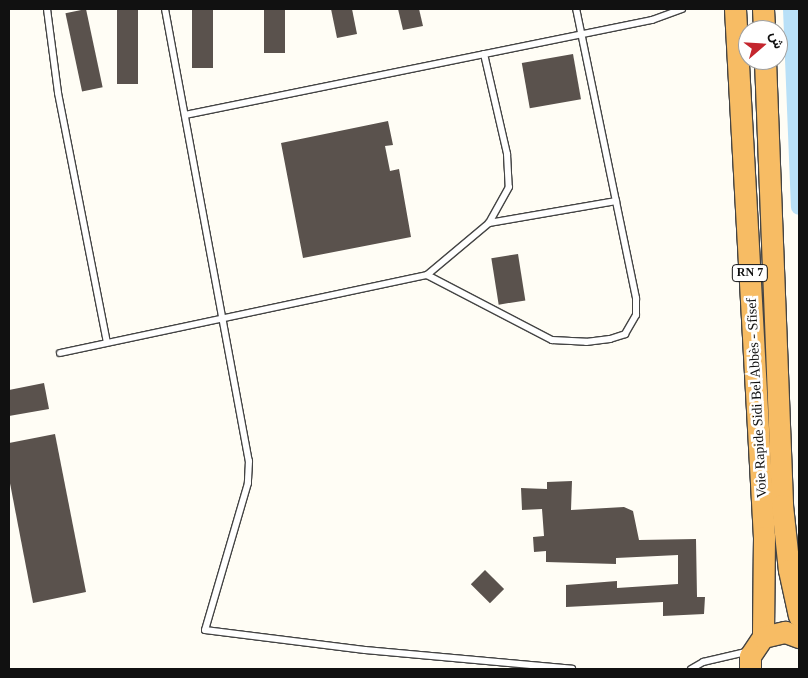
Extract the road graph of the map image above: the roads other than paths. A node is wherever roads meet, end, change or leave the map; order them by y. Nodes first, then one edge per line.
1 (48, 9) edge
2 (165, 9) edge
3 (576, 9) edge
4 (682, 9) edge
5 (736, 9) edge
6 (581, 34) junction
7 (484, 54) junction
8 (765, 70) edge
9 (185, 115) junction
10 (616, 201) junction
11 (489, 223) junction
12 (427, 274) junction
13 (223, 317) junction
14 (107, 342) junction
15 (60, 353) dead end
16 (799, 616) edge
17 (799, 637) edge
18 (755, 652) edge
19 (572, 669) edge
20 (691, 669) edge

1 - 14 lane
2 - 9 lane
3 - 6 lane
4 - 6 lane
5 - 18 highway, Voie Rapide Sidi Bel Abbès - Sfisef / RN 7
6 - 7 lane
6 - 10 lane
7 - 9 lane
7 - 11 lane
8 - 16 highway, Voie Rapide Sidi Bel Abbès - Sfisef / RN 7
9 - 13 lane
10 - 11 lane
10 - 12 lane
11 - 12 lane
12 - 13 lane
13 - 14 lane
13 - 19 lane
14 - 15 lane
17 - 18 highway
18 - 20 lane

